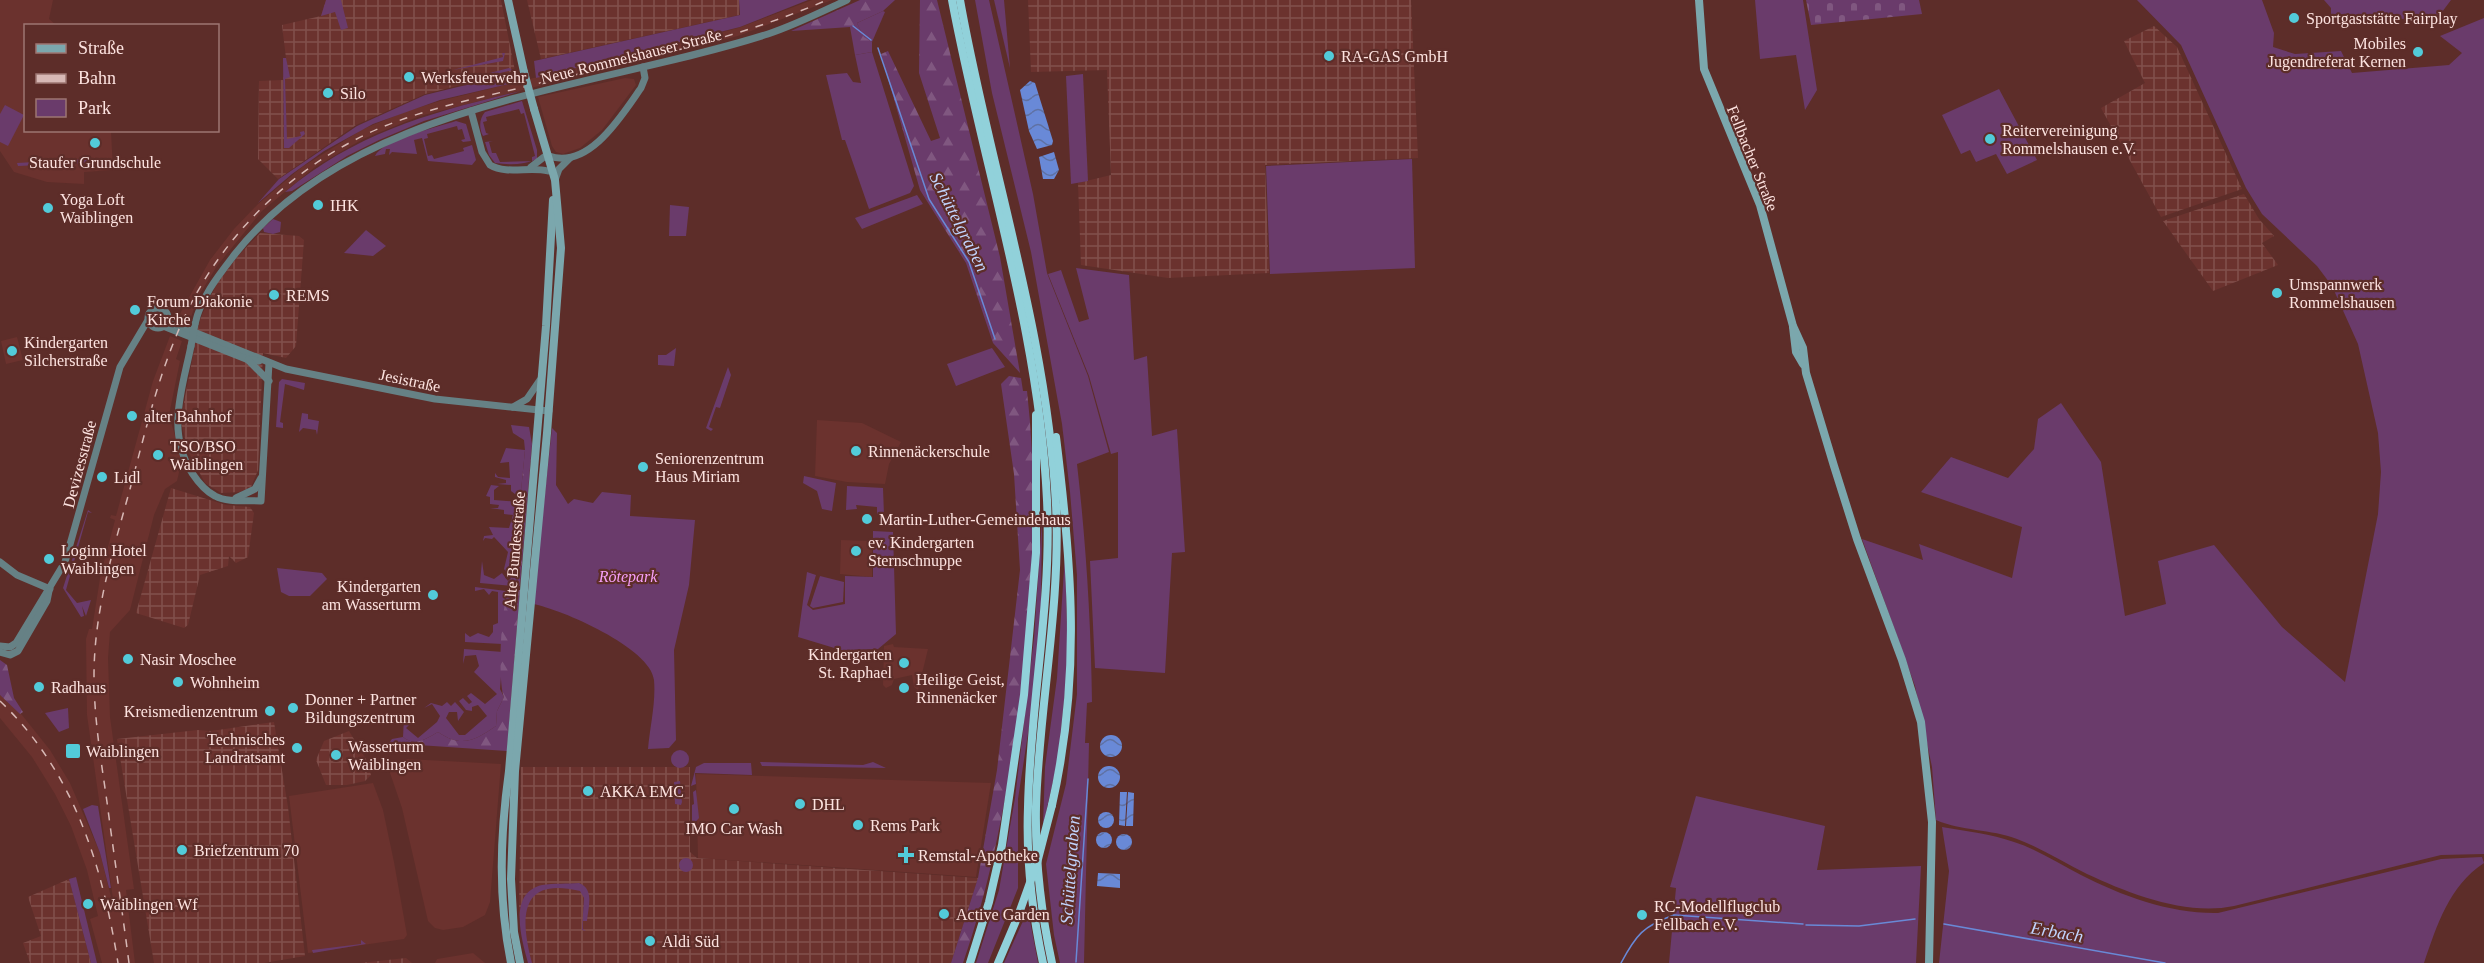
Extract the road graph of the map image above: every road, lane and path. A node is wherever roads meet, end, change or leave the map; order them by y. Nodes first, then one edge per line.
1 (508, 0) edge
2 (847, 0) edge
3 (952, 0) edge
4 (960, 0) edge
5 (1699, 0) edge
6 (643, 67) junction
7 (471, 111) junction
8 (547, 157) junction
9 (570, 158) junction
10 (529, 168) junction
11 (548, 171) junction
12 (555, 180) junction
13 (167, 319) junction
14 (150, 323) junction
15 (163, 326) junction
16 (246, 359) junction
17 (269, 363) junction
18 (1042, 372) junction
19 (542, 375) junction
20 (269, 381) junction
21 (1037, 402) junction
22 (510, 408) junction
23 (539, 411) junction
24 (549, 411) junction
25 (265, 465) junction
26 (240, 497) junction
27 (261, 499) junction
28 (231, 500) junction
29 (0, 562) edge
30 (50, 589) junction
31 (0, 646) edge
32 (0, 652) edge
33 (514, 745) junction
34 (512, 771) junction
35 (511, 963) edge
36 (520, 963) edge
37 (970, 963) edge
38 (998, 963) edge
39 (1043, 963) edge
40 (1052, 963) edge
41 (1929, 963) edge

1 - 8 main road, Alte Bundesstraße, bridge
2 - 6 street, Neue Rommelshauser Straße
3 - 21 highway
4 - 18 highway
5 - 41 main road, Fellbacher Straße
6 - 7 street, Neue Rommelshauser Straße
6 - 9 street
7 - 10 street
7 - 28 street, Neue Rommelshauser Straße, bridge
8 - 9 street
8 - 10 street
8 - 11 main road, Alte Bundesstraße
8 - 12 main road, Alte Bundesstraße
9 - 12 street
10 - 11 street
11 - 19 main road, Alte Bundesstraße
12 - 24 main road, Alte Bundesstraße
13 - 14 street
13 - 15 street
13 - 17 street, Jesistraße
14 - 15 street
14 - 30 street, Devizesstraße
15 - 16 street, Jesistraße
16 - 17 street, Jesistraße
16 - 20 street
17 - 20 street
17 - 22 street, Jesistraße
18 - 38 highway, bridge
18 - 40 highway
19 - 22 street
19 - 23 main road, Alte Bundesstraße
20 - 25 street
21 - 37 highway
21 - 39 highway
22 - 23 street, Jesistraße
23 - 24 street, Jesistraße
23 - 33 main road, Alte Bundesstraße
24 - 33 main road, Alte Bundesstraße
25 - 26 street
25 - 27 street
26 - 27 street
26 - 28 street
27 - 28 street, Neue Rommelshauser Straße
29 - 30 street
30 - 31 street
30 - 32 street
33 - 34 main road
34 - 35 main road
34 - 36 main road

